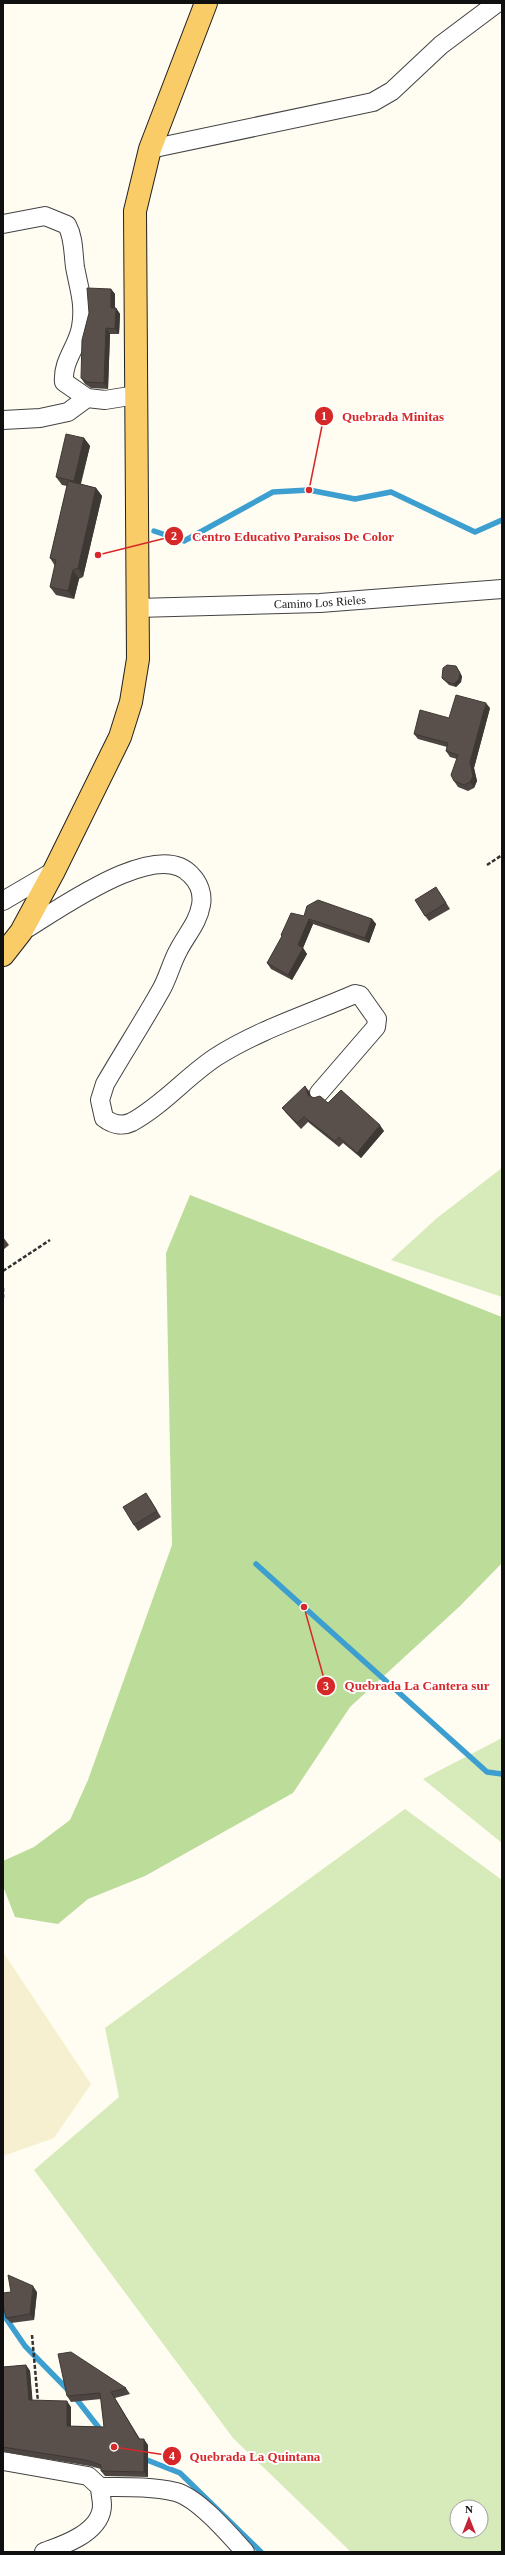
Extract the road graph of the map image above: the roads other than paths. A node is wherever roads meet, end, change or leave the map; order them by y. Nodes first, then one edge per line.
1 (206, 3) edge
2 (497, 3) edge
3 (150, 149) junction
4 (3, 224) edge
5 (136, 395) junction
6 (87, 398) junction
7 (3, 420) edge
8 (502, 589) edge
9 (137, 608) junction
10 (54, 871) junction
11 (3, 901) edge
12 (20, 932) junction
13 (3, 955) edge
14 (319, 1093) dead end
15 (3, 2462) edge
16 (100, 2487) junction
17 (44, 2552) edge
18 (245, 2552) edge

1 - 3 main road
2 - 3 street
3 - 5 main road
4 - 6 street
5 - 6 street
5 - 9 main road
6 - 7 street
8 - 9 street, Camino Los Rieles
9 - 10 main road
10 - 11 street
10 - 12 main road
12 - 13 main road
12 - 14 street
15 - 16 street
16 - 17 street
16 - 18 street

